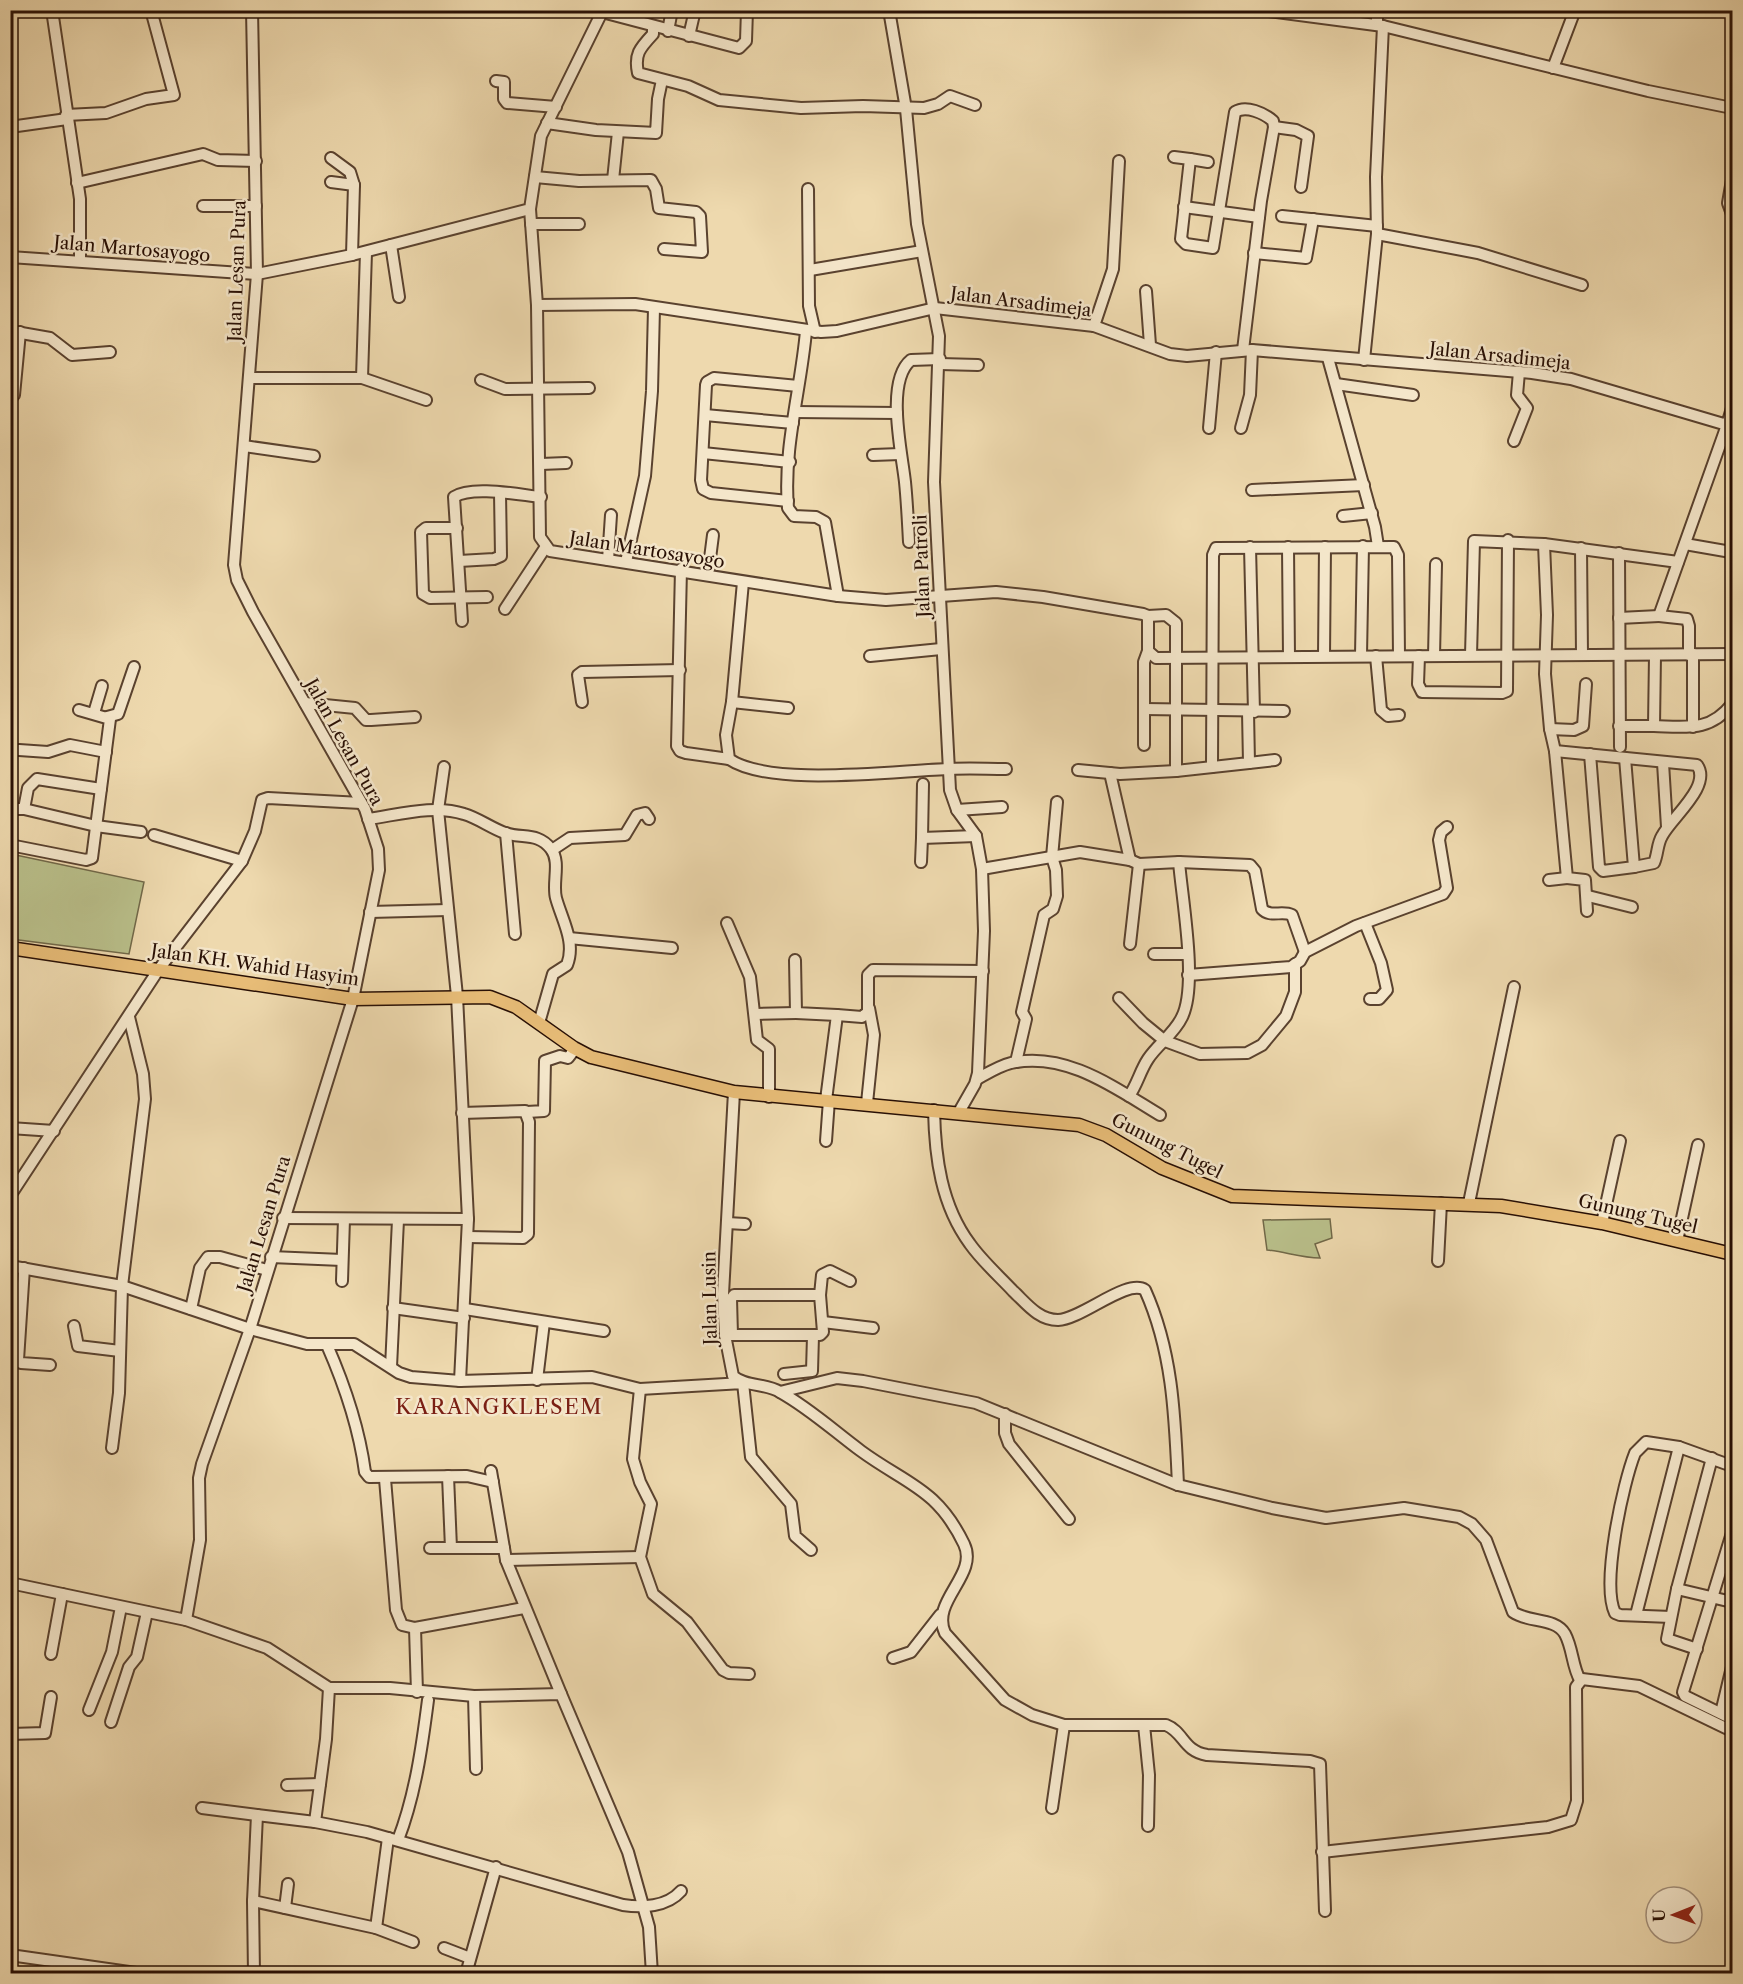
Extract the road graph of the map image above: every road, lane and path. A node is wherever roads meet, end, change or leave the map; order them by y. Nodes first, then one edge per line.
1 (52, 10) edge
2 (151, 10) edge
3 (252, 10) edge
4 (672, 10) edge
5 (695, 10) edge
6 (747, 10) edge
7 (889, 10) edge
8 (1261, 10) edge
9 (1377, 10) edge
10 (1575, 10) edge
11 (603, 11) edge
12 (1306, 13) edge
13 (1380, 26) junction
14 (653, 27) junction
15 (668, 31) junction
16 (689, 36) junction
17 (1553, 68) junction
18 (662, 80) junction
19 (496, 81) dead end
20 (975, 105) dead end
21 (556, 107) junction
22 (1732, 108) edge
23 (906, 109) junction
24 (66, 117) junction
25 (547, 123) junction
26 (10, 127) edge
27 (1274, 127) junction
28 (618, 132) junction
29 (1174, 157) dead end
30 (331, 158) dead end
31 (1190, 159) junction
32 (256, 161) junction
33 (1119, 161) dead end
34 (1208, 162) dead end
35 (535, 177) junction
36 (613, 180) junction
37 (1732, 180) edge
38 (331, 182) dead end
39 (77, 183) junction
40 (354, 185) junction
41 (1301, 187) dead end
42 (808, 189) dead end
43 (203, 206) dead end
44 (256, 206) junction
45 (1184, 207) junction
46 (530, 209) junction
47 (1220, 210) junction
48 (1732, 214) edge
49 (1282, 216) dead end
50 (1259, 217) junction
51 (1313, 219) junction
52 (579, 224) dead end
53 (531, 225) junction
54 (1377, 230) junction
55 (391, 245) junction
56 (664, 249) dead end
57 (922, 251) junction
58 (366, 252) junction
59 (1254, 253) junction
60 (352, 255) junction
61 (10, 257) edge
62 (80, 260) junction
63 (810, 270) junction
64 (257, 274) junction
65 (1582, 285) dead end
66 (1146, 291) dead end
67 (399, 297) dead end
68 (537, 305) junction
69 (654, 308) junction
70 (935, 308) junction
71 (1094, 326) junction
72 (15, 331) edge
73 (810, 332) junction
74 (1150, 345) junction
75 (1247, 350) junction
76 (110, 352) dead end
77 (1216, 352) junction
78 (1328, 358) junction
79 (1364, 360) junction
80 (940, 361) junction
81 (978, 365) dead end
82 (1519, 372) junction
83 (249, 378) junction
84 (363, 378) junction
85 (481, 380) dead end
86 (1336, 384) junction
87 (798, 386) junction
88 (589, 388) dead end
89 (539, 389) junction
90 (15, 395) dead end
91 (1413, 395) dead end
92 (426, 400) dead end
93 (1732, 408) edge
94 (897, 413) junction
95 (705, 415) junction
96 (794, 417) junction
97 (1730, 426) edge
98 (1209, 428) dead end
99 (1241, 428) dead end
100 (1514, 441) dead end
101 (244, 446) junction
102 (703, 453) junction
103 (900, 454) junction
104 (873, 455) dead end
105 (314, 456) dead end
106 (790, 462) junction
107 (566, 463) dead end
108 (541, 464) junction
109 (1364, 485) junction
110 (1252, 490) dead end
111 (500, 493) junction
112 (541, 497) junction
113 (788, 501) junction
114 (1371, 513) junction
115 (611, 515) dead end
116 (1343, 516) dead end
117 (457, 528) junction
118 (713, 536) dead end
119 (1508, 540) junction
120 (909, 542) dead end
121 (1544, 544) junction
122 (1685, 544) junction
123 (1363, 546) junction
124 (1377, 546) junction
125 (1250, 547) junction
126 (1288, 547) junction
127 (1325, 547) junction
128 (545, 548) junction
129 (1581, 548) junction
130 (1731, 552) edge
131 (1619, 553) junction
132 (608, 560) junction
133 (459, 561) junction
134 (626, 562) junction
135 (1678, 562) junction
136 (1436, 564) dead end
137 (681, 569) junction
138 (708, 574) junction
139 (743, 582) junction
140 (838, 596) junction
141 (461, 597) junction
142 (488, 597) dead end
143 (939, 597) junction
144 (505, 609) dead end
145 (1148, 616) junction
146 (1659, 616) junction
147 (1619, 618) junction
148 (462, 621) dead end
149 (941, 649) junction
150 (1148, 651) junction
151 (1732, 654) edge
152 (1361, 655) junction
153 (1471, 655) junction
154 (1508, 655) junction
155 (1655, 655) junction
156 (1691, 655) junction
157 (870, 656) dead end
158 (1324, 656) junction
159 (1376, 656) junction
160 (1399, 656) junction
161 (1419, 656) junction
162 (1434, 656) junction
163 (1545, 656) junction
164 (1582, 656) junction
165 (1618, 656) junction
166 (1288, 657) junction
167 (1176, 658) junction
168 (1212, 658) junction
169 (1253, 658) junction
170 (134, 667) dead end
171 (680, 670) junction
172 (1586, 684) dead end
173 (102, 686) dead end
174 (582, 702) dead end
175 (732, 702) junction
176 (304, 703) junction
177 (1732, 704) edge
178 (788, 708) dead end
179 (1144, 709) junction
180 (79, 710) dead end
181 (1176, 710) junction
182 (1284, 711) dead end
183 (1214, 712) junction
184 (1251, 712) junction
185 (94, 713) junction
186 (1399, 716) dead end
187 (107, 717) junction
188 (415, 717) dead end
189 (1619, 726) junction
190 (1654, 726) junction
191 (1693, 727) junction
192 (1550, 729) junction
193 (1144, 745) dead end
194 (1620, 747) dead end
195 (19, 750) dead end
196 (1556, 751) junction
197 (106, 752) junction
198 (1590, 754) junction
199 (1625, 758) junction
200 (729, 759) junction
201 (1275, 760) dead end
202 (1249, 763) junction
203 (1663, 763) junction
204 (444, 766) dead end
205 (1212, 767) junction
206 (949, 769) junction
207 (1006, 769) dead end
208 (1078, 770) dead end
209 (1176, 771) junction
210 (1110, 773) junction
211 (923, 784) dead end
212 (100, 789) junction
213 (1058, 802) dead end
214 (361, 803) junction
215 (1002, 807) dead end
216 (10, 809) edge
217 (24, 809) junction
218 (438, 810) junction
219 (957, 810) junction
220 (368, 819) junction
221 (649, 819) dead end
222 (96, 826) junction
223 (1447, 827) dead end
224 (1667, 827) junction
225 (141, 832) dead end
226 (506, 833) junction
227 (154, 835) dead end
228 (976, 836) junction
229 (922, 838) junction
230 (10, 845) edge
231 (552, 850) junction
232 (1052, 856) junction
233 (242, 861) junction
234 (921, 862) dead end
235 (1134, 862) junction
236 (1179, 862) junction
237 (1634, 867) junction
238 (982, 869) junction
239 (1567, 878) junction
240 (1548, 880) dead end
241 (1588, 896) junction
242 (1632, 907) dead end
243 (448, 910) junction
244 (1587, 911) dead end
245 (370, 912) junction
246 (727, 923) dead end
247 (1365, 923) junction
248 (515, 934) dead end
249 (569, 938) junction
250 (1130, 944) dead end
251 (10, 948) edge
252 (672, 948) dead end
253 (1305, 952) junction
254 (1154, 954) dead end
255 (1187, 954) junction
256 (795, 960) dead end
257 (1295, 964) junction
258 (159, 969) junction
259 (983, 971) junction
260 (1188, 975) junction
261 (1514, 987) dead end
262 (457, 996) junction
263 (1119, 998) dead end
264 (353, 999) junction
265 (1370, 999) dead end
266 (869, 1008) junction
267 (796, 1013) junction
268 (756, 1014) junction
269 (837, 1015) junction
270 (129, 1017) junction
271 (539, 1023) junction
272 (1165, 1041) junction
273 (575, 1049) junction
274 (1016, 1062) junction
275 (622, 1065) joint
276 (977, 1079) junction
277 (734, 1092) junction
278 (1129, 1096) junction
279 (769, 1097) junction
280 (828, 1100) junction
281 (867, 1103) junction
282 (934, 1110) junction
283 (527, 1112) junction
284 (959, 1112) junction
285 (462, 1113) junction
286 (1160, 1115) dead end
287 (10, 1128) edge
288 (54, 1131) junction
289 (826, 1141) dead end
290 (1620, 1141) dead end
291 (1698, 1145) dead end
292 (10, 1196) edge
293 (1441, 1203) junction
294 (1469, 1203) junction
295 (283, 1218) junction
296 (344, 1219) junction
297 (468, 1219) junction
298 (398, 1220) junction
299 (727, 1223) junction
300 (1602, 1223) junction
301 (746, 1224) dead end
302 (468, 1237) junction
303 (1677, 1241) junction
304 (1732, 1254) edge
305 (271, 1257) junction
306 (342, 1260) junction
307 (1438, 1261) dead end
308 (10, 1266) edge
309 (24, 1268) junction
310 (267, 1269) junction
311 (342, 1281) dead end
312 (850, 1281) dead end
313 (122, 1286) junction
314 (820, 1295) junction
315 (393, 1308) junction
316 (191, 1309) junction
317 (464, 1314) junction
318 (544, 1322) junction
319 (823, 1322) junction
320 (74, 1326) dead end
321 (250, 1329) junction
322 (873, 1329) dead end
323 (604, 1331) dead end
324 (729, 1335) junction
325 (813, 1336) junction
326 (120, 1351) junction
327 (329, 1351) junction
328 (50, 1365) dead end
329 (391, 1367) junction
330 (784, 1374) dead end
331 (537, 1380) junction
332 (460, 1381) junction
333 (743, 1383) junction
334 (640, 1389) junction
335 (780, 1392) junction
336 (1005, 1414) junction
337 (1679, 1447) junction
338 (112, 1448) dead end
339 (1712, 1458) junction
340 (1732, 1466) edge
341 (447, 1476) junction
342 (385, 1479) junction
343 (1178, 1485) junction
344 (1069, 1519) dead end
345 (1732, 1533) edge
346 (430, 1548) dead end
347 (451, 1548) junction
348 (504, 1548) junction
349 (811, 1550) dead end
350 (640, 1557) junction
351 (506, 1560) junction
352 (10, 1583) edge
353 (1677, 1589) junction
354 (62, 1594) junction
355 (1711, 1597) junction
356 (1732, 1602) edge
357 (121, 1607) junction
358 (524, 1608) junction
359 (147, 1612) junction
360 (940, 1615) junction
361 (1636, 1615) junction
362 (1671, 1617) junction
363 (186, 1620) junction
364 (415, 1628) junction
365 (1697, 1649) junction
366 (51, 1654) dead end
367 (893, 1658) dead end
368 (1732, 1667) edge
369 (749, 1674) dead end
370 (1580, 1680) junction
371 (319, 1682) junction
372 (417, 1692) junction
373 (561, 1694) junction
374 (474, 1696) junction
375 (51, 1697) dead end
376 (429, 1700) dead end
377 (90, 1710) dead end
378 (1721, 1713) junction
379 (1732, 1719) edge
380 (111, 1722) dead end
381 (1064, 1725) junction
382 (1144, 1725) junction
383 (1732, 1731) edge
384 (10, 1734) edge
385 (476, 1769) dead end
386 (320, 1784) junction
387 (287, 1785) dead end
388 (202, 1808) dead end
389 (1052, 1808) dead end
390 (257, 1815) junction
391 (315, 1822) junction
392 (1148, 1826) dead end
393 (393, 1839) junction
394 (1322, 1852) junction
395 (496, 1868) junction
396 (288, 1884) dead end
397 (681, 1891) dead end
398 (253, 1901) junction
399 (285, 1908) junction
400 (644, 1908) junction
401 (1325, 1911) dead end
402 (376, 1928) junction
403 (413, 1942) dead end
404 (444, 1948) dead end
405 (10, 1955) edge
406 (470, 1958) junction
407 (143, 1974) edge
408 (254, 1974) edge
409 (466, 1974) edge
410 (652, 1974) edge

1 - 24 street
2 - 24 street
3 - 32 street, Jalan Lesan Pura
4 - 15 street
5 - 16 street
6 - 16 street
7 - 23 street, Jalan Patroli
8 - 12 street
9 - 13 street
10 - 17 street
11 - 14 street
11 - 21 street, Jalan Martosayogo
12 - 13 street
13 - 17 street
13 - 54 street
14 - 15 street
14 - 18 street
15 - 16 street
17 - 22 street
18 - 23 street
18 - 28 street
19 - 21 street
20 - 23 street
21 - 25 street, Jalan Martosayogo
23 - 57 street, Jalan Patroli
24 - 26 street
24 - 39 street
25 - 28 street
25 - 35 street, Jalan Martosayogo
27 - 41 street
27 - 47 street
27 - 50 street
28 - 36 street
29 - 31 street
30 - 40 street
31 - 34 street
31 - 45 street
32 - 39 street
32 - 44 street, Jalan Lesan Pura
33 - 71 street
35 - 36 street
35 - 46 street, Jalan Martosayogo
36 - 56 street
37 - 48 street
38 - 40 street
39 - 62 street
40 - 60 street
42 - 63 street
43 - 44 street
44 - 64 street, Jalan Lesan Pura
45 - 47 street
45 - 47 street
46 - 53 street, Jalan Martosayogo
46 - 55 street, Jalan Martosayogo
47 - 50 street
49 - 51 street
50 - 59 street
51 - 54 street
51 - 59 street
52 - 53 street
53 - 68 street, Jalan Martosayogo
54 - 65 street
54 - 79 street
55 - 58 street, Jalan Martosayogo
55 - 67 street
57 - 63 street
57 - 70 street, Jalan Patroli
58 - 60 street, Jalan Martosayogo
58 - 84 street
59 - 75 street
60 - 64 street, Jalan Martosayogo
61 - 62 street, Jalan Martosayogo
62 - 64 street, Jalan Martosayogo
63 - 73 street
64 - 83 street, Jalan Lesan Pura
66 - 74 street
68 - 69 street, Jalan Arsadimeja
68 - 89 street, Jalan Martosayogo
69 - 73 street, Jalan Arsadimeja
69 - 134 street
70 - 71 street, Jalan Arsadimeja
70 - 73 street, Jalan Arsadimeja
70 - 80 street, Jalan Patroli
71 - 74 street, Jalan Arsadimeja
72 - 76 street
72 - 90 street
73 - 87 street
74 - 77 street, Jalan Arsadimeja
75 - 77 street, Jalan Arsadimeja
75 - 78 street, Jalan Arsadimeja
75 - 99 street
77 - 98 street
78 - 79 street, Jalan Arsadimeja
78 - 86 street
79 - 82 street, Jalan Arsadimeja
80 - 81 street
80 - 94 street
80 - 143 street, Jalan Patroli
82 - 97 street, Jalan Arsadimeja
82 - 100 street
83 - 84 street
83 - 101 street, Jalan Lesan Pura
84 - 92 street
85 - 89 street
86 - 91 street
86 - 109 street
87 - 95 street
87 - 96 street
88 - 89 street
89 - 108 street, Jalan Martosayogo
93 - 97 street
94 - 96 street
94 - 103 street
95 - 96 street
95 - 102 street
96 - 106 street
97 - 122 street
101 - 105 street
101 - 176 street, Jalan Lesan Pura
102 - 106 street
102 - 113 street
103 - 104 street
103 - 120 street
106 - 113 street
107 - 108 street
108 - 112 street, Jalan Martosayogo
109 - 110 street
109 - 114 street
111 - 112 street
111 - 117 street
111 - 133 street
112 - 128 street, Jalan Martosayogo
113 - 140 street
114 - 116 street
114 - 124 street
115 - 132 street
117 - 133 street
117 - 141 street
118 - 138 street
119 - 121 street
119 - 153 street
119 - 154 street
121 - 129 street
121 - 163 street
122 - 130 street
122 - 135 street
123 - 124 street
123 - 127 street
123 - 152 street
124 - 160 street
125 - 126 street
125 - 168 street
125 - 169 street
126 - 127 street
126 - 166 street
127 - 158 street
128 - 132 street, Jalan Martosayogo
128 - 144 street
129 - 131 street
129 - 164 street
131 - 135 street
131 - 147 street
132 - 134 street, Jalan Martosayogo
133 - 141 street
134 - 137 street, Jalan Martosayogo
135 - 146 street
136 - 162 street
137 - 138 street, Jalan Martosayogo
137 - 171 street
138 - 139 street, Jalan Martosayogo
139 - 140 street, Jalan Martosayogo
139 - 175 street
140 - 143 street, Jalan Martosayogo
141 - 142 street
141 - 148 street
143 - 145 street, Jalan Martosayogo
143 - 149 street, Jalan Patroli
145 - 150 street
145 - 167 street, Jalan Martosayogo
146 - 147 street
146 - 156 street
147 - 165 street
149 - 157 street
149 - 206 street, Jalan Patroli
150 - 167 street
150 - 179 street
151 - 156 street
152 - 158 street
152 - 159 street
153 - 154 street
153 - 162 street
154 - 161 street
154 - 163 street
155 - 156 street
155 - 165 street
155 - 190 street
156 - 191 street
158 - 166 street
159 - 160 street
159 - 186 street
160 - 161 street
161 - 162 street
163 - 164 street
163 - 192 street
164 - 165 street
165 - 189 street
166 - 169 street
167 - 168 street
167 - 181 street
168 - 169 street
168 - 183 street
169 - 184 street
170 - 187 street
171 - 174 street
171 - 200 street
172 - 192 street
173 - 185 street
175 - 178 street
175 - 200 street
176 - 188 street
176 - 214 street, Jalan Lesan Pura
177 - 191 street
179 - 181 street
179 - 193 street
180 - 185 street
181 - 183 street
181 - 209 street
182 - 184 street
183 - 184 street
183 - 205 street
184 - 202 street
185 - 187 street
187 - 197 street
189 - 190 street
189 - 194 street
190 - 191 street
192 - 196 street
195 - 197 street
196 - 198 street
196 - 239 street
197 - 212 street
198 - 199 street
198 - 237 street
199 - 203 street
199 - 237 street
200 - 206 street
201 - 202 street
202 - 205 street
203 - 224 street
203 - 224 street
204 - 218 street
205 - 209 street
206 - 207 street
206 - 219 street, Jalan Patroli
208 - 210 street
209 - 210 street
210 - 235 street
211 - 229 street
212 - 217 street
212 - 222 street
213 - 232 street
214 - 220 street, Jalan Lesan Pura
214 - 233 street
215 - 219 street
216 - 217 street
217 - 222 street
218 - 220 street
218 - 226 street
218 - 243 street
219 - 228 street, Jalan Patroli
220 - 245 street, Jalan Lesan Pura
221 - 231 street
222 - 225 street
222 - 230 street
223 - 247 street
224 - 237 street
226 - 231 street
226 - 248 street
227 - 233 street
228 - 229 street
228 - 238 street, Jalan Patroli
229 - 234 street
231 - 249 street
232 - 235 street
232 - 238 street
232 - 274 street
233 - 258 street
235 - 236 street
235 - 250 street
236 - 253 street
236 - 255 street
238 - 259 street, Jalan Patroli
239 - 240 street
239 - 241 street
241 - 242 street
241 - 244 street
243 - 245 street
243 - 262 street
245 - 264 street, Jalan Lesan Pura
246 - 268 street
247 - 253 street
247 - 265 street
249 - 252 street
249 - 271 street
251 - 258 main road, Jalan KH. Wahid Hasyim
253 - 257 street
254 - 255 street
255 - 260 street
256 - 267 street
257 - 260 street
257 - 272 street
258 - 264 main road, Jalan KH. Wahid Hasyim
258 - 270 street
259 - 266 street
259 - 276 street, Jalan Patroli
260 - 272 street
261 - 294 street
262 - 264 main road, Jalan KH. Wahid Hasyim
262 - 271 main road, Jalan KH. Wahid Hasyim
262 - 285 street
263 - 272 street
264 - 295 street, Jalan Lesan Pura
266 - 269 street
266 - 281 street
267 - 268 street
267 - 269 street
268 - 279 street
269 - 280 street
270 - 288 street
270 - 313 street
271 - 273 main road, Jalan KH. Wahid Hasyim
272 - 278 street
273 - 275 main road, Jalan KH. Wahid Hasyim
273 - 283 street
274 - 276 street
274 - 278 street
275 - 277 main road, Gunung Tugel
276 - 284 street, Jalan Patroli
277 - 279 main road, Gunung Tugel
277 - 299 street, Jalan Lusin
278 - 286 street
279 - 280 main road, Gunung Tugel
280 - 281 main road, Gunung Tugel
280 - 289 street
281 - 282 main road, Gunung Tugel
282 - 284 main road, Gunung Tugel
282 - 343 street
283 - 285 street
283 - 302 street
284 - 293 main road, Gunung Tugel
285 - 297 street
287 - 288 street
288 - 292 street
290 - 300 street
291 - 303 street
293 - 294 main road, Gunung Tugel
293 - 307 street
294 - 300 main road, Gunung Tugel
295 - 296 street
295 - 305 street, Jalan Lesan Pura
296 - 298 street
296 - 306 street
297 - 298 street
297 - 302 street
298 - 315 street
299 - 301 street
299 - 324 street, Jalan Lusin
300 - 303 main road, Gunung Tugel
302 - 317 street
303 - 304 main road, Gunung Tugel
305 - 306 street
305 - 310 street, Jalan Lesan Pura
306 - 311 street
308 - 309 street
309 - 313 street
309 - 328 street
310 - 316 street
310 - 321 street, Jalan Lesan Pura
312 - 314 street
313 - 316 street
313 - 326 street
314 - 319 street
314 - 324 street
315 - 317 street
315 - 329 street
316 - 321 street
317 - 318 street
317 - 332 street
318 - 323 street
318 - 331 street
319 - 322 street
319 - 325 street
320 - 326 street
321 - 327 street
321 - 363 street, Jalan Lesan Pura
324 - 325 street
324 - 333 street, Jalan Lusin
325 - 330 street
326 - 338 street
327 - 329 street
327 - 342 street
329 - 332 street
331 - 332 street
331 - 334 street
333 - 334 street
333 - 335 street
333 - 349 street
334 - 350 street
335 - 336 street
335 - 360 street
336 - 343 street
336 - 344 street
337 - 339 street
337 - 361 street
337 - 361 street
339 - 340 street
339 - 353 street
341 - 342 street
341 - 347 street
341 - 348 street
342 - 364 street
343 - 370 street
345 - 355 street
346 - 347 street
347 - 348 street
348 - 351 street
350 - 351 street
350 - 369 street
351 - 358 street
352 - 354 street
353 - 355 street
353 - 362 street
354 - 357 street
354 - 366 street
355 - 356 street
355 - 365 street
357 - 359 street
357 - 377 street
358 - 364 street
358 - 373 street
359 - 363 street
359 - 380 street
360 - 367 street
360 - 381 street
361 - 362 street
362 - 365 street
363 - 371 street
364 - 372 street
365 - 378 street
368 - 378 street
370 - 383 street
370 - 394 street
371 - 372 street
371 - 386 street
372 - 374 street
373 - 374 street
373 - 400 street
374 - 385 street
375 - 384 street
376 - 393 street
378 - 379 street
381 - 382 street
381 - 389 street
382 - 392 street
382 - 394 street
386 - 387 street
386 - 391 street
388 - 390 street
390 - 391 street
390 - 398 street
391 - 393 street
393 - 395 street
393 - 402 street
394 - 401 street
395 - 400 street
395 - 406 street
396 - 399 street
397 - 400 street
398 - 399 street
398 - 408 street
399 - 402 street
400 - 410 street
402 - 403 street
404 - 406 street
405 - 407 street
406 - 409 street

